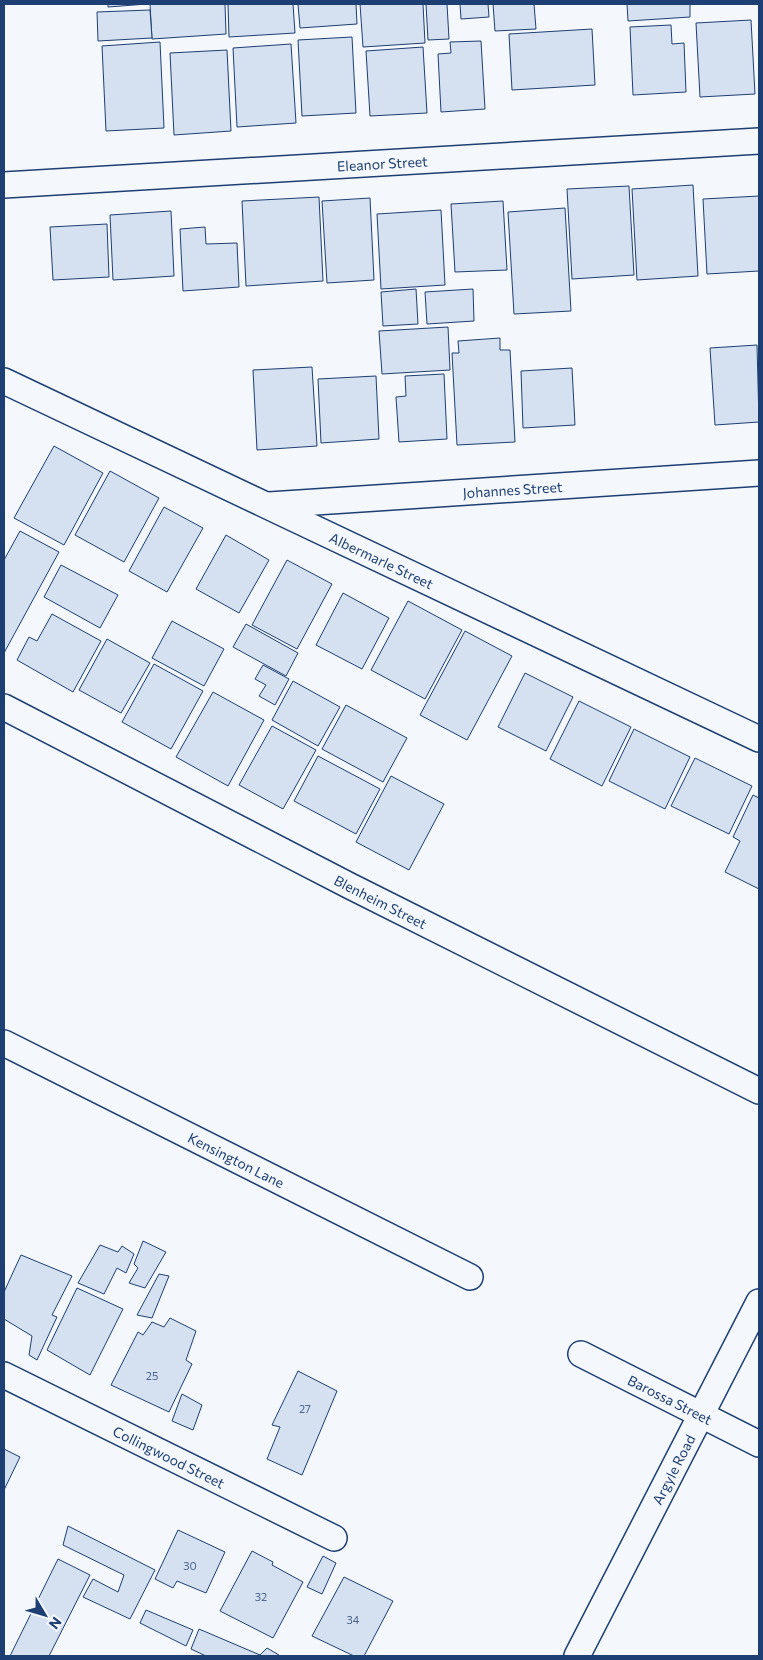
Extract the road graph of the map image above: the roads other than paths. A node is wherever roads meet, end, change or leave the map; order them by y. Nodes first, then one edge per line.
1 (759, 141) edge
2 (4, 185) edge
3 (4, 381) edge
4 (759, 473) edge
5 (266, 505) junction
6 (4, 707) edge
7 (759, 739) edge
8 (4, 1043) edge
9 (759, 1091) edge
10 (470, 1277) dead end
11 (759, 1302) edge
12 (582, 1354) dead end
13 (4, 1375) edge
14 (702, 1416) junction
15 (759, 1444) edge
16 (334, 1538) dead end
17 (582, 1647) edge

1 - 2 street, Eleanor Street
3 - 5 street, Albermarle Street
4 - 5 street, Johannes Street
5 - 7 street, Albermarle Street
6 - 9 street, Blenheim Street
8 - 10 street, Kensington Lane
11 - 14 street, Argyle Road
12 - 14 street, Barossa Street
13 - 16 street, Collingwood Street
14 - 15 street, Barossa Street
14 - 17 street, Argyle Road

